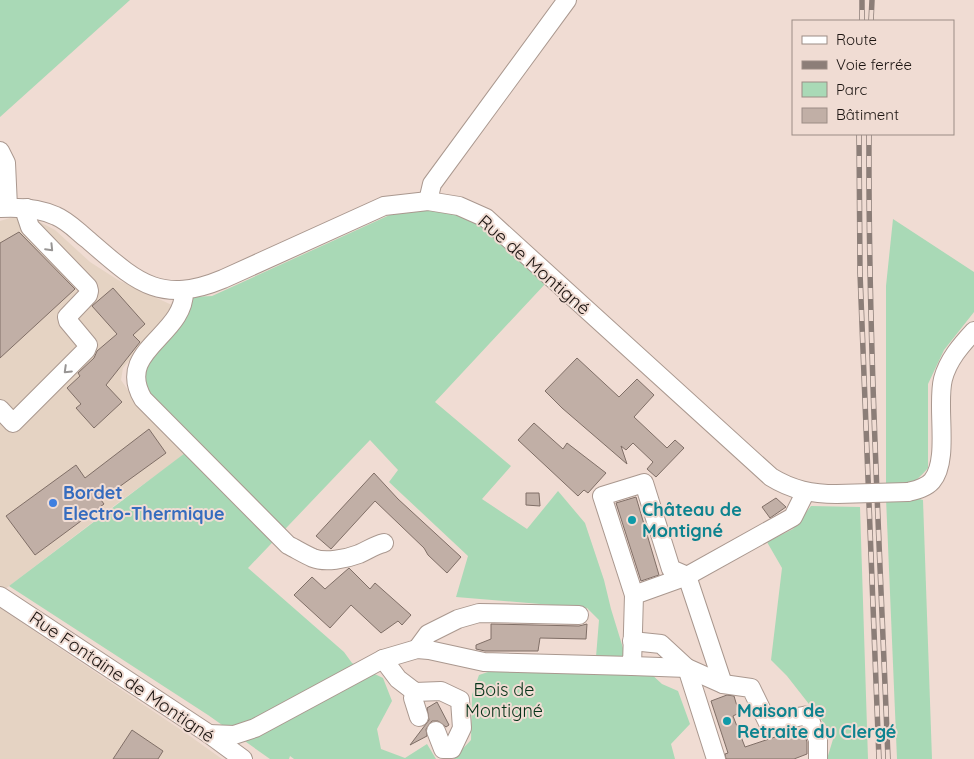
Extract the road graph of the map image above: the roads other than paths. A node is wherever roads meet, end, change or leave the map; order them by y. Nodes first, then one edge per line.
1 (567, 0) edge
2 (0, 151) edge
3 (428, 201) junction
4 (4, 208) edge
5 (27, 208) junction
6 (184, 290) junction
7 (974, 331) edge
8 (0, 409) edge
9 (805, 492) junction
10 (384, 542) dead end
11 (687, 576) junction
12 (634, 595) junction
13 (0, 596) edge
14 (579, 615) dead end
15 (632, 641) junction
16 (417, 649) junction
17 (383, 659) junction
18 (632, 666) junction
19 (687, 668) junction
20 (723, 684) junction
21 (415, 692) junction
22 (419, 717) dead end
23 (436, 731) dead end
24 (209, 734) junction
25 (243, 759) edge
26 (716, 759) edge
27 (818, 759) edge

1 - 3 street
2 - 4 street
3 - 6 street, Rue de Montigné
3 - 9 street, Rue de Montigné
4 - 5 street, Rue de Montigné
5 - 6 street, Rue de Montigné
5 -> 8 street
6 - 10 street
7 - 9 street, Rue de Montigné, bridge
9 - 11 street
11 - 12 street
11 - 12 street
11 - 20 street
12 - 15 street
13 - 24 street, Rue Fontaine de Montigné
14 - 16 street
15 - 18 street
15 - 19 street
16 - 17 street
16 - 18 street
17 - 21 street
17 - 24 street
18 - 19 street
19 - 20 street
19 - 26 street
20 - 27 street
21 - 22 street
21 - 23 street
24 - 25 street, Rue Fontaine de Montigné

